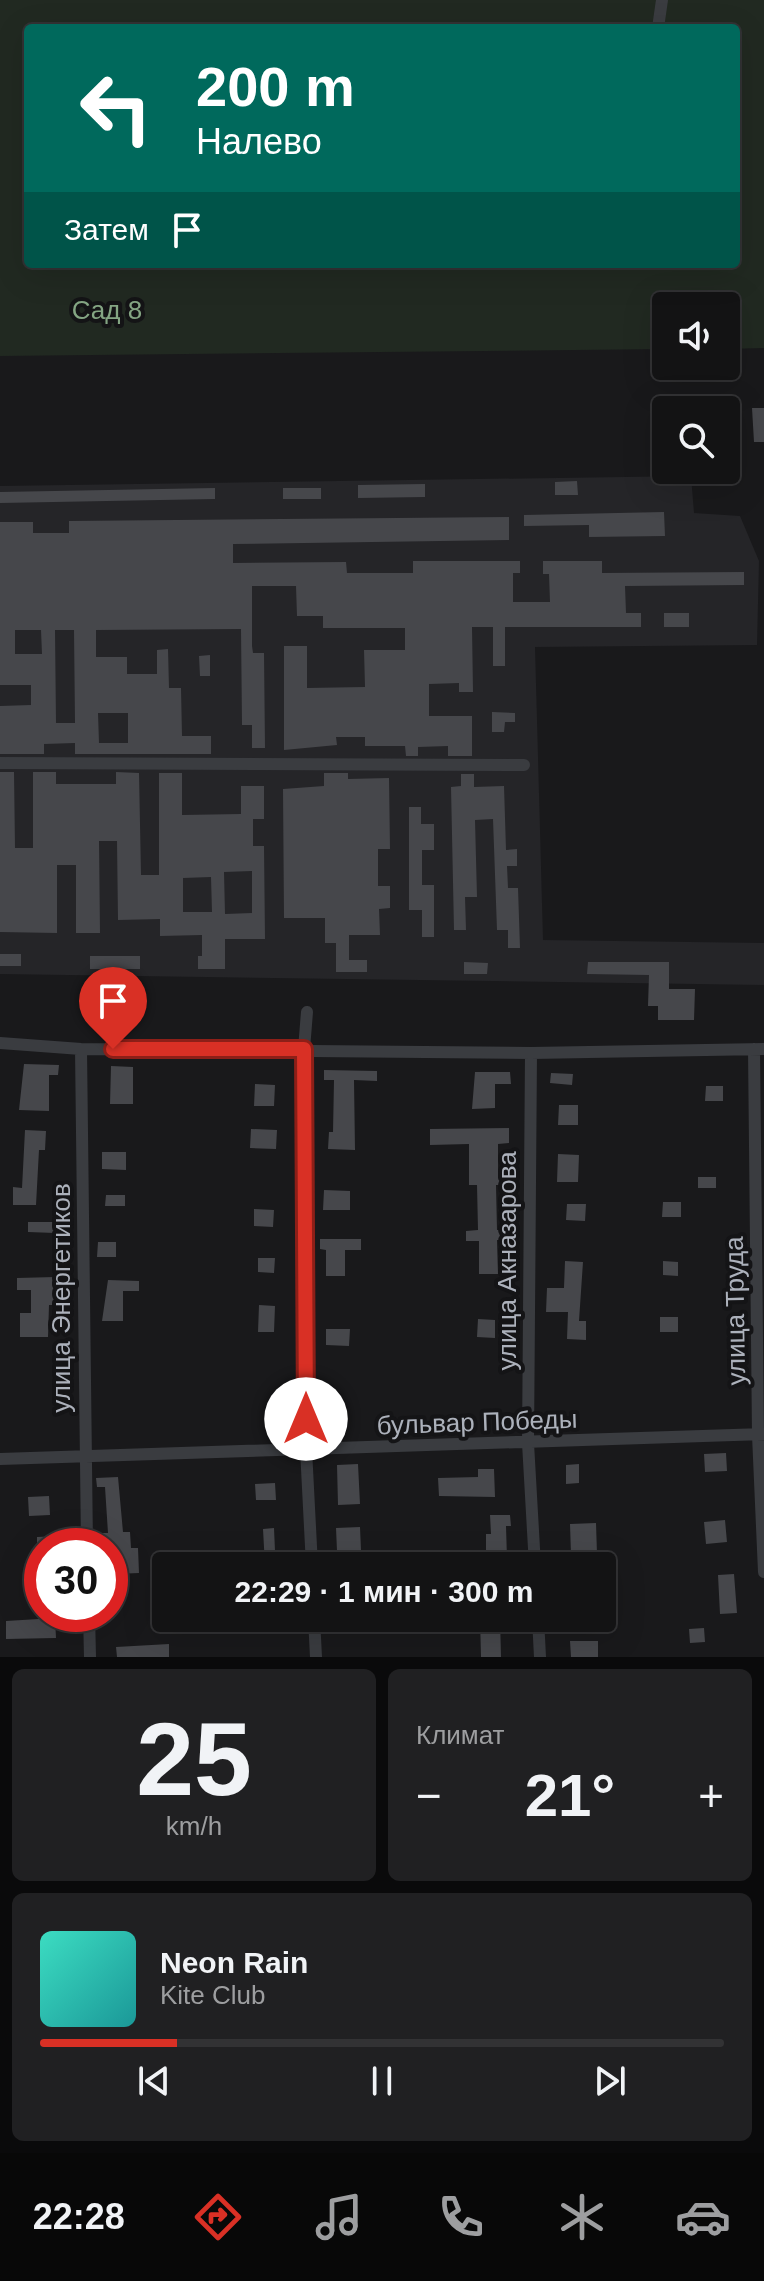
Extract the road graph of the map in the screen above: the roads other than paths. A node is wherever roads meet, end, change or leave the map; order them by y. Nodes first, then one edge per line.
1 (662, 0) edge
2 (659, 24) edge
3 (0, 763) edge
4 (524, 765) dead end
5 (307, 1012) dead end
6 (0, 1043) edge
7 (81, 1049) junction
8 (304, 1049) junction
9 (759, 1049) edge
10 (531, 1053) junction
11 (761, 1434) edge
12 (528, 1443) junction
13 (306, 1449) junction
14 (84, 1458) junction
15 (0, 1459) edge
16 (86, 1528) edge
17 (311, 1552) edge
18 (534, 1552) edge
19 (764, 1572) edge
20 (89, 1632) edge
21 (315, 1632) edge
22 (539, 1632) edge
23 (90, 1657) edge
24 (316, 1657) edge
25 (540, 1657) edge

1 - 2 street
3 - 4 street
5 - 8 street
6 - 7 street
7 - 8 street
7 - 14 street, улица Энергетиков
8 - 10 street
8 - 13 street
9 - 10 street
9 - 11 street, улица Труда
10 - 12 street, улица Акназарова
11 - 12 street, бульвар Победы
11 - 19 street, улица Труда
12 - 13 street, бульвар Победы
12 - 18 street, улица Акназарова
13 - 14 street, бульвар Победы
13 - 17 street
14 - 15 street, бульвар Победы
14 - 16 street, улица Энергетиков
20 - 23 street
21 - 24 street
22 - 25 street

